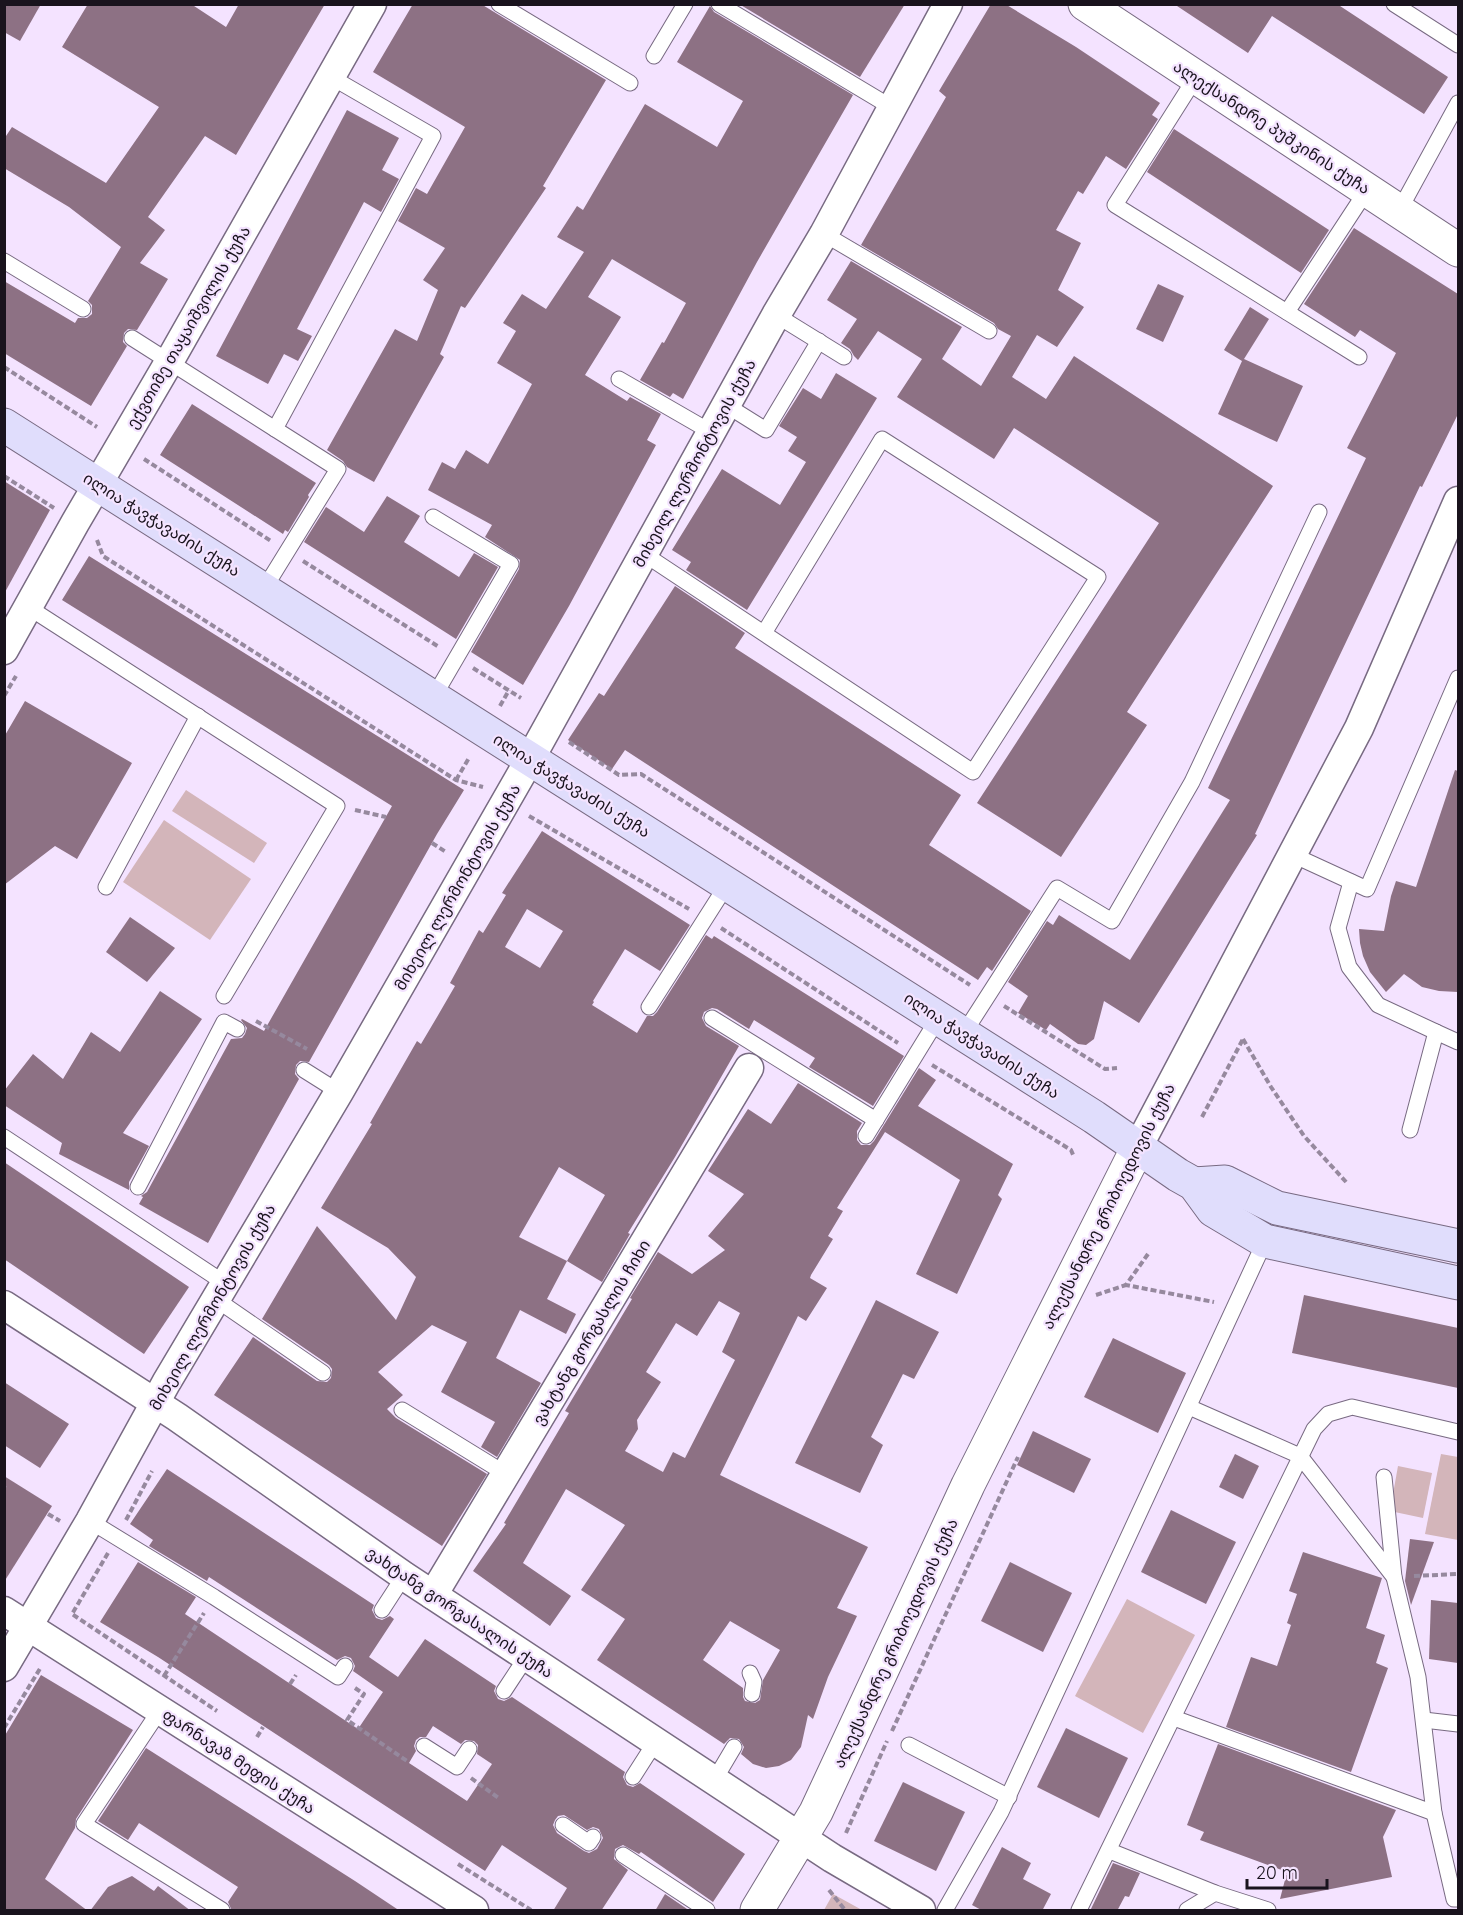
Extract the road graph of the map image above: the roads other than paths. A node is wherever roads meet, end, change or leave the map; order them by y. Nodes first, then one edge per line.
1 (372, 4) edge
2 (499, 4) edge
3 (685, 4) edge
4 (719, 4) edge
5 (948, 4) edge
6 (1085, 4) edge
7 (1394, 4) edge
8 (1458, 45) edge
9 (654, 56) dead end
10 (1196, 76) junction
11 (331, 77) junction
12 (630, 83) dead end
13 (1458, 103) edge
14 (891, 107) junction
15 (1367, 190) junction
16 (1399, 211) junction
17 (824, 234) junction
18 (1458, 250) edge
19 (4, 261) edge
20 (83, 309) dead end
21 (1287, 312) junction
22 (776, 315) junction
23 (989, 331) dead end
24 (132, 338) dead end
25 (819, 341) junction
26 (844, 357) dead end
27 (1359, 357) dead end
28 (169, 362) junction
29 (619, 379) dead end
30 (726, 405) junction
31 (4, 425) edge
32 (275, 429) junction
33 (711, 432) junction
34 (98, 484) junction
35 (1457, 507) edge
36 (1319, 512) dead end
37 (433, 517) dead end
38 (644, 554) junction
39 (264, 590) junction
40 (28, 607) junction
41 (764, 633) junction
42 (12, 658) edge
43 (1458, 678) edge
44 (433, 698) junction
45 (198, 716) junction
46 (530, 759) junction
47 (1293, 855) junction
48 (1351, 882) junction
49 (728, 883) junction
50 (106, 887) dead end
51 (224, 996) road end
52 (649, 1007) dead end
53 (712, 1018) dead end
54 (951, 1025) junction
55 (237, 1029) dead end
56 (1436, 1032) junction
57 (1458, 1042) edge
58 (749, 1068) dead end
59 (304, 1071) dead end
60 (339, 1092) junction
61 (876, 1120) junction
62 (1410, 1130) dead end
63 (866, 1136) dead end
64 (4, 1137) edge
65 (1138, 1147) junction
66 (1194, 1184) junction
67 (138, 1187) dead end
68 (1265, 1241) junction
69 (1458, 1246) edge
70 (1458, 1283) edge
71 (221, 1292) junction
72 (4, 1305) edge
73 (323, 1373) dead end
74 (156, 1403) junction
75 (1189, 1407) junction
76 (402, 1410) dead end
77 (1458, 1432) edge
78 (1300, 1456) junction
79 (506, 1474) junction
80 (1384, 1477) dead end
81 (90, 1521) junction
82 (404, 1576) junction
83 (1394, 1577) junction
84 (434, 1595) junction
85 (382, 1610) dead end
86 (4, 1611) edge
87 (29, 1627) junction
88 (527, 1656) junction
89 (4, 1667) edge
90 (342, 1671) road end
91 (750, 1673) dead end
92 (504, 1691) dead end
93 (752, 1694) dead end
94 (160, 1710) junction
95 (1174, 1718) junction
96 (1424, 1720) junction
97 (1458, 1724) edge
98 (656, 1741) junction
99 (909, 1745) dead end
100 (424, 1746) road end
101 (734, 1747) dead end
102 (469, 1749) dead end
103 (633, 1777) dead end
104 (715, 1779) junction
105 (1009, 1797) junction
106 (1434, 1813) junction
107 (563, 1825) dead end
108 (593, 1837) dead end
109 (801, 1837) junction
110 (1110, 1851) junction
111 (623, 1855) dead end
112 (1215, 1893) junction
113 (1458, 1899) edge
114 (222, 1911) edge
115 (474, 1911) edge
116 (707, 1911) edge
117 (757, 1911) edge
118 (921, 1911) edge
119 (945, 1911) edge
120 (1080, 1911) edge
121 (1187, 1911) edge
122 (1268, 1911) edge

1 - 11 street, ექვთიმე თაყაიშვილის ქუჩა
2 - 12 lane
3 - 9 lane
4 - 14 lane
5 - 14 street, მიხეილ ლერმონტოვის ქუჩა
6 - 10 street, ალექსანდრე პუშკინის ქუჩა
7 - 8 lane
10 - 15 street, ალექსანდრე პუშკინის ქუჩა
10 - 21 lane
11 - 28 street, ექვთიმე თაყაიშვილის ქუჩა
11 - 32 lane
13 - 16 lane
14 - 17 street, მიხეილ ლერმონტოვის ქუჩა
15 - 16 street, ალექსანდრე პუშკინის ქუჩა
15 - 21 lane
16 - 18 street, ალექსანდრე პუშკინის ქუჩა
17 - 22 street, მიხეილ ლერმონტოვის ქუჩა
17 - 23 lane
19 - 20 lane
21 - 27 lane
22 - 25 lane
22 - 30 street, მიხეილ ლერმონტოვის ქუჩა
24 - 28 lane
25 - 26 lane
25 - 30 lane
28 - 32 lane
28 - 34 street, ექვთიმე თაყაიშვილის ქუჩა
29 - 33 lane
30 - 33 street, მიხეილ ლერმონტოვის ქუჩა
31 - 34 main road, ილია ჭავჭავაძის ქუჩა
32 - 39 lane
33 - 38 street, მიხეილ ლერმონტოვის ქუჩა
34 - 39 main road, ილია ჭავჭავაძის ქუჩა
34 - 40 street, ექვთიმე თაყაიშვილის ქუჩა
35 - 47 street, ალექსანდრე გრიბოედოვის ქუჩა
36 - 54 lane
37 - 44 lane
38 - 41 lane
38 - 46 street, მიხეილ ლერმონტოვის ქუჩა
39 - 44 main road, ილია ჭავჭავაძის ქუჩა
40 - 42 street, ექვთიმე თაყაიშვილის ქუჩა
40 - 45 lane
41 - 41 lane
43 - 48 lane
44 - 46 main road, ილია ჭავჭავაძის ქუჩა
45 - 50 lane
45 - 51 lane
46 - 49 main road, ილია ჭავჭავაძის ქუჩა
46 - 60 street, მიხეილ ლერმონტოვის ქუჩა
47 - 48 lane
47 - 65 street, ალექსანდრე გრიბოედოვის ქუჩა
48 - 56 lane
49 - 52 lane
49 - 54 main road, ილია ჭავჭავაძის ქუჩა
53 - 61 lane
54 - 61 lane
54 - 65 main road, ილია ჭავჭავაძის ქუჩა
55 - 67 lane
56 - 57 lane
56 - 62 lane
58 - 79 street, ვახტანგ გორგასლის ჩიხი
59 - 60 lane
60 - 71 street, მიხეილ ლერმონტოვის ქუჩა
61 - 63 lane
64 - 71 lane
65 - 66 main road, ილია ჭავჭავაძის ქუჩა
65 - 109 street, ალექსანდრე გრიბოედოვის ქუჩა
66 - 68 main road
66 - 69 main road
68 - 70 main road
68 - 75 lane
71 - 73 lane
71 - 74 street, მიხეილ ლერმონტოვის ქუჩა
72 - 74 street, ვახტანგ გორგასალის ქუჩა
74 - 81 street, მიხეილ ლერმონტოვის ქუჩა
74 - 82 street, ვახტანგ გორგასალის ქუჩა
75 - 78 lane
75 - 105 lane
76 - 79 lane
77 - 78 lane
78 - 83 lane
78 - 95 lane
79 - 84 street, ვახტანგ გორგასლის ჩიხი
80 - 83 lane
81 - 87 street, მიხეილ ლერმონტოვის ქუჩა
81 - 90 lane
82 - 84 street, ვახტანგ გორგასალის ქუჩა
82 - 85 lane
83 - 96 lane
84 - 88 street, ვახტანგ გორგასალის ქუჩა
86 - 87 street, ფარნავაზ მეფის ქუჩა
87 - 89 street, მიხეილ ლერმონტოვის ქუჩა
87 - 94 street, ფარნავაზ მეფის ქუჩა
88 - 92 lane
88 - 98 street, ვახტანგ გორგასალის ქუჩა
91 - 93 lane
94 - 114 lane
94 - 115 street, ფარნავაზ მეფის ქუჩა
95 - 106 lane
95 - 110 lane
96 - 97 lane
96 - 106 lane
98 - 103 lane
98 - 104 street, ვახტანგ გორგასალის ქუჩა
99 - 105 lane
100 - 102 lane
101 - 104 lane
104 - 109 street, ვახტანგ გორგასალის ქუჩა
105 - 119 lane
106 - 113 lane
107 - 108 lane
109 - 117 street, ალექსანდრე გრიბოედოვის ქუჩა
109 - 118 street, ვახტანგ გორგასალის ქუჩა
110 - 112 lane
110 - 120 lane
111 - 116 lane
112 - 121 lane
112 - 122 lane

